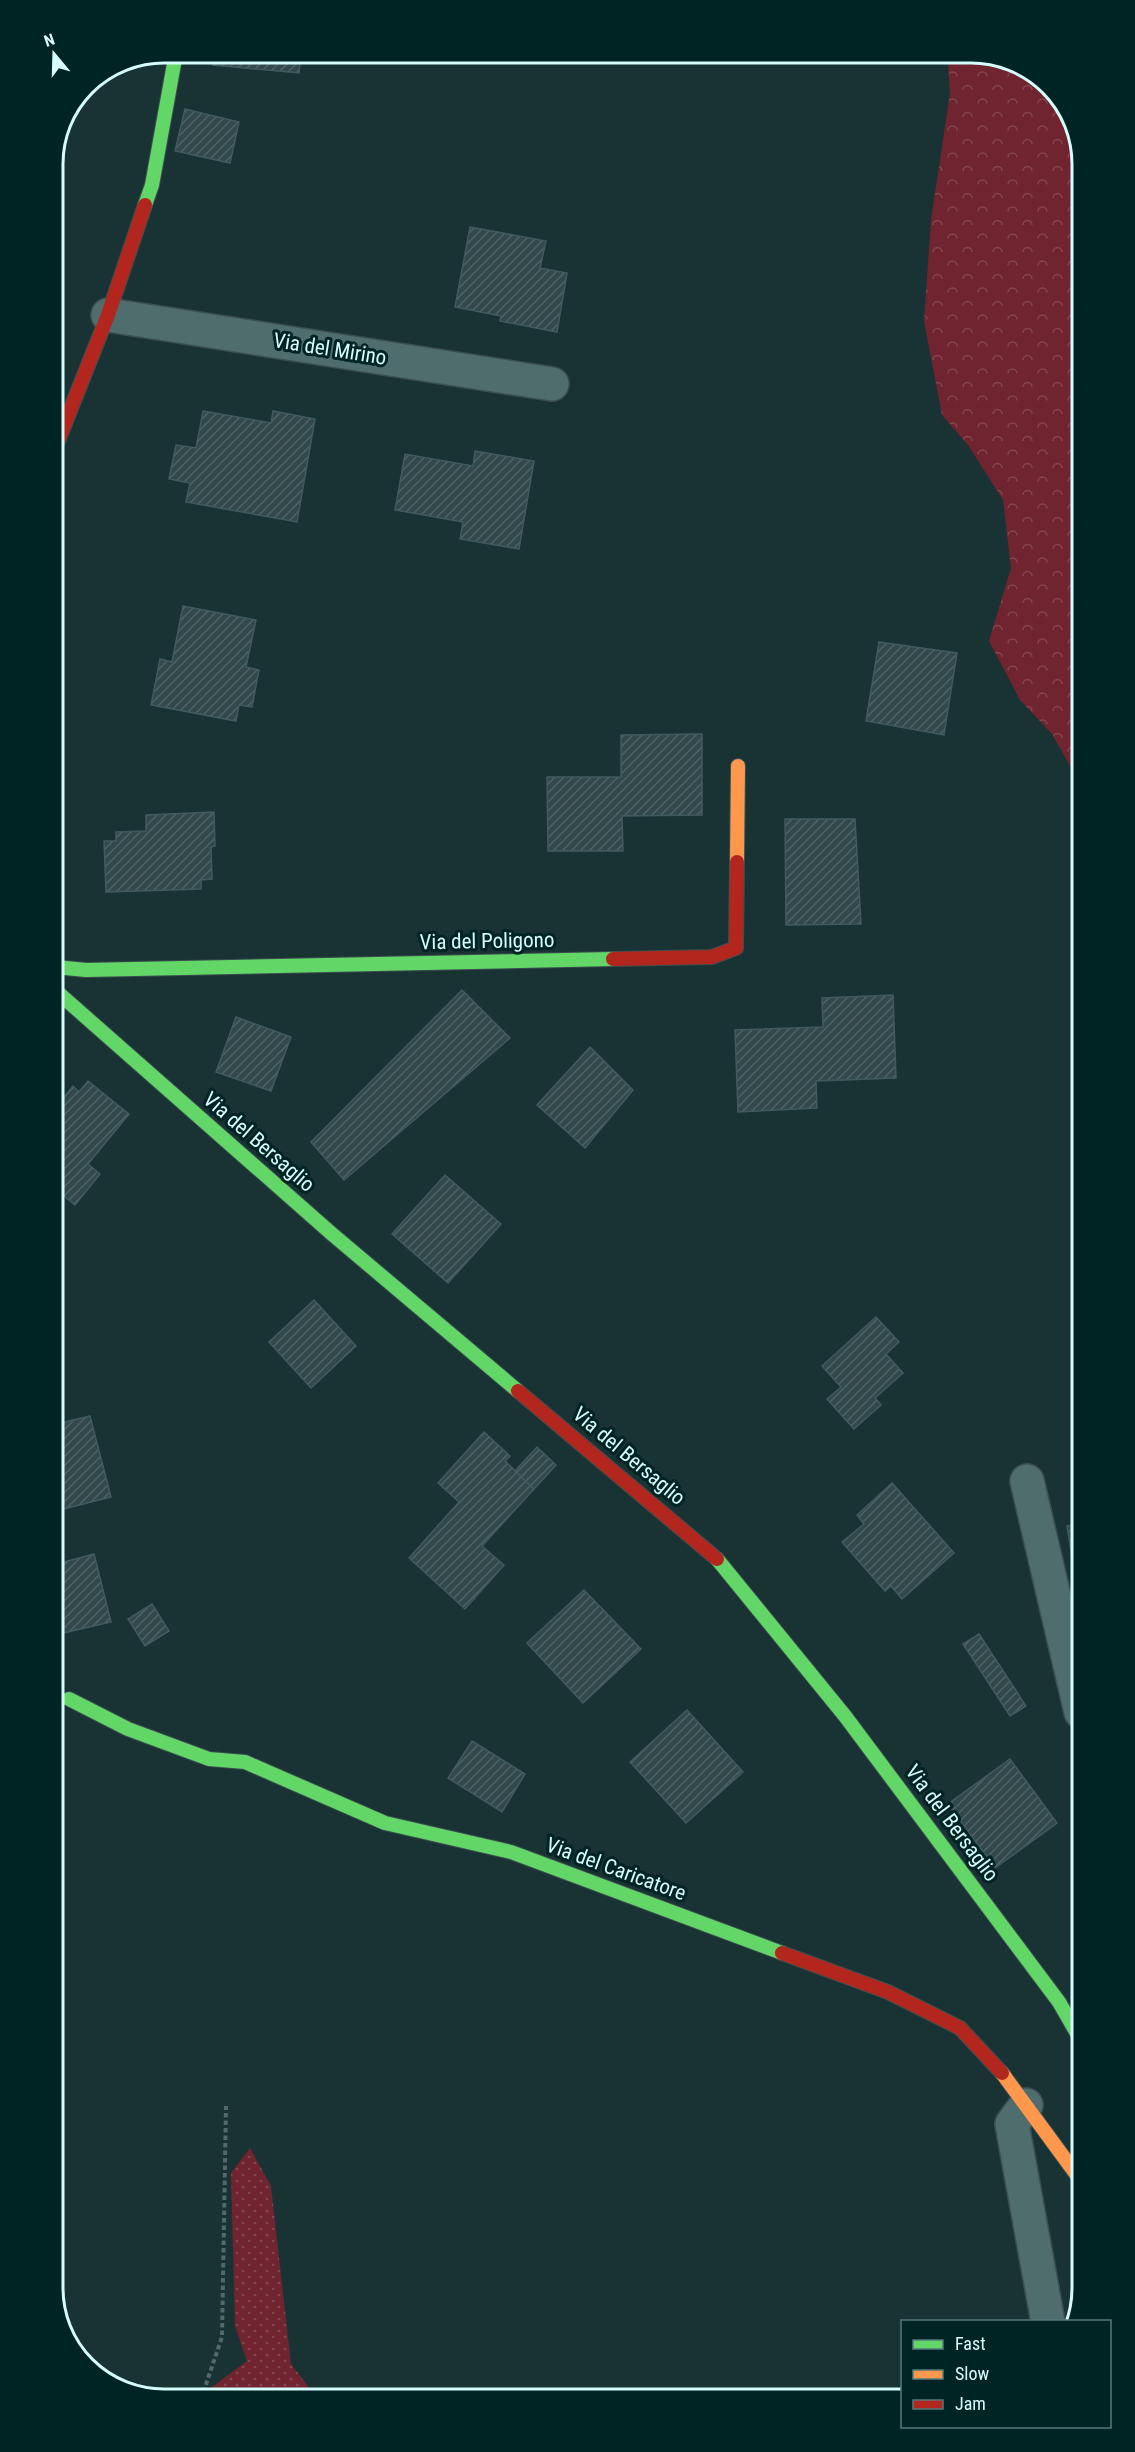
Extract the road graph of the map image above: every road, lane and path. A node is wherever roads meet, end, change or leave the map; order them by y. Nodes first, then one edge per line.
1 (174, 63) edge
2 (108, 315) junction
3 (552, 384) dead end
4 (63, 428) edge
5 (738, 766) dead end
6 (63, 968) edge
7 (63, 997) edge
8 (1027, 1481) dead end
9 (1072, 1674) edge
10 (69, 1699) dead end
11 (1072, 2025) edge
12 (1026, 2105) junction
13 (226, 2106) dead end
14 (1072, 2168) edge
15 (1048, 2320) edge
16 (204, 2389) edge

1 - 2 street
2 - 3 street, Via del Mirino
2 - 4 street
5 - 6 street, Via del Poligono
7 - 11 street, Via del Bersaglio
8 - 9 street
10 - 12 street, Via del Caricatore
12 - 14 street, Via del Caricatore
12 - 15 street
13 - 16 path

